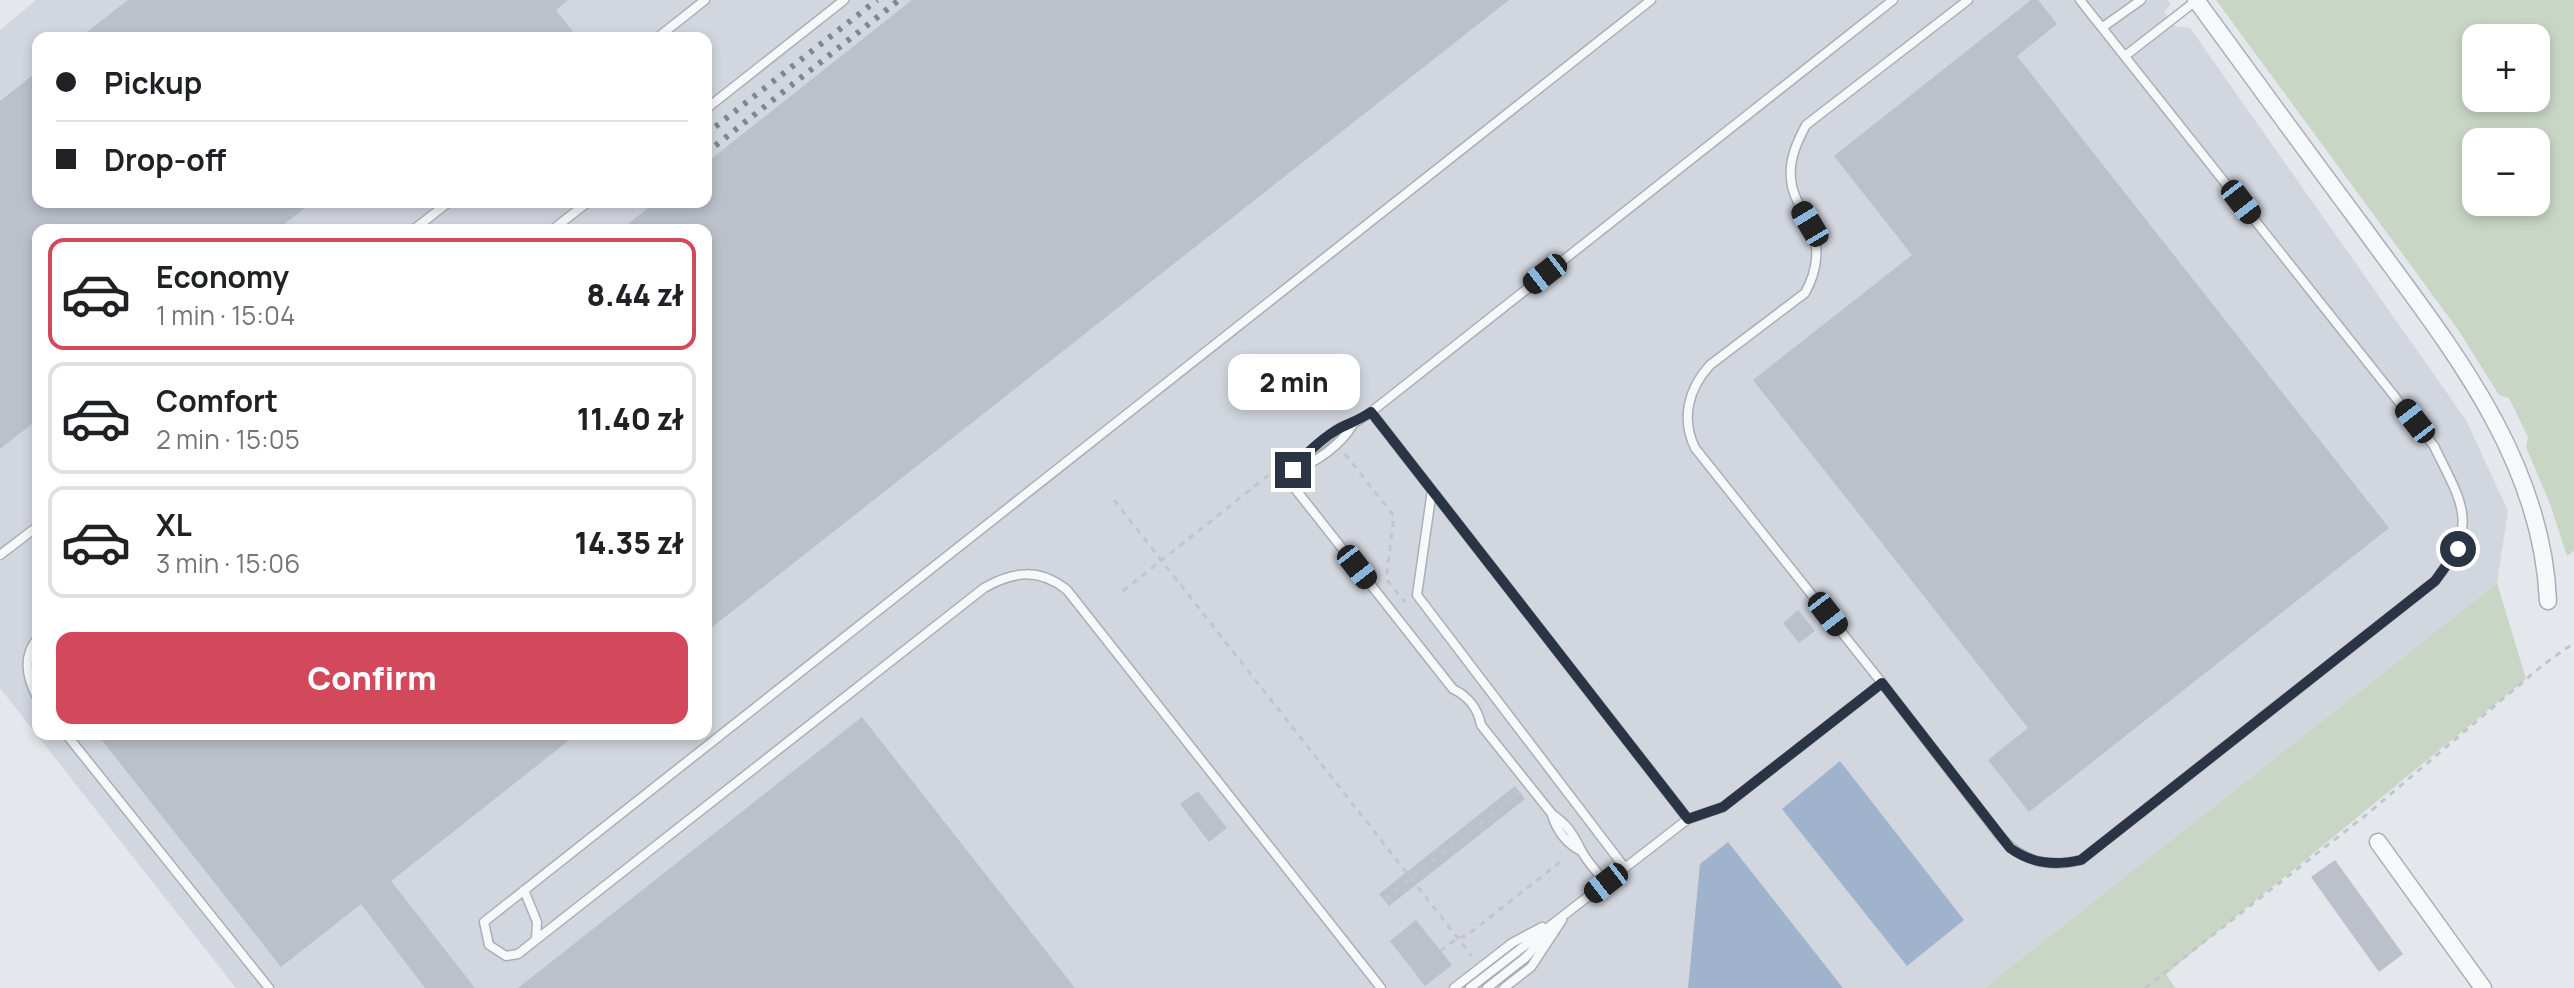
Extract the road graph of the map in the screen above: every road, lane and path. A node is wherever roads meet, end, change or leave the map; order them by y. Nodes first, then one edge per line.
1 (705, 0) edge
2 (844, 0) edge
3 (1651, 0) edge
4 (1893, 0) edge
5 (1968, 0) edge
6 (2080, 0) edge
7 (2141, 0) edge
8 (2196, 0) edge
9 (2103, 27) junction
10 (665, 32) edge
11 (2125, 56) junction
12 (712, 104) edge
13 (441, 208) edge
14 (580, 208) edge
15 (421, 224) edge
16 (560, 224) edge
17 (1371, 412) junction
18 (1432, 490) junction
19 (1114, 500) dead end
20 (32, 531) edge
21 (0, 555) edge
22 (2548, 601) dead end
23 (2574, 643) edge
24 (32, 649) edge
25 (1882, 683) junction
26 (32, 687) edge
27 (71, 740) edge
28 (1529, 785) junction
29 (1688, 819) junction
30 (2378, 842) dead end
31 (1625, 868) junction
32 (1412, 878) junction
33 (1606, 883) junction
34 (524, 890) junction
35 (1385, 899) dead end
36 (1567, 913) junction
37 (536, 939) junction
38 (1481, 967) junction
39 (269, 988) edge
40 (1381, 988) edge
41 (1454, 988) edge
42 (1470, 988) edge
43 (1487, 988) edge
44 (1504, 988) edge
45 (2145, 988) edge
46 (2483, 988) edge

1 - 10 lane
2 - 12 lane
3 - 34 lane
4 - 17 lane
5 - 25 lane
6 - 9 lane
7 - 9 lane
8 - 11 lane
8 - 22 street
9 - 11 lane
11 - 25 lane
13 - 15 lane
14 - 16 lane
17 - 18 lane
17 - 28 lane
18 - 29 lane
18 - 31 lane
19 - 32 path
20 - 21 lane
23 - 45 path
24 - 26 lane
25 - 29 lane
27 - 39 lane
28 - 32 path
28 - 33 lane
29 - 31 lane
30 - 46 street
31 - 33 lane
32 - 35 path
32 - 38 path
33 - 36 lane
34 - 37 lane
34 - 37 lane
36 - 38 lane
36 - 42 lane
36 - 43 lane
36 - 44 lane
37 - 40 lane
38 - 41 lane

